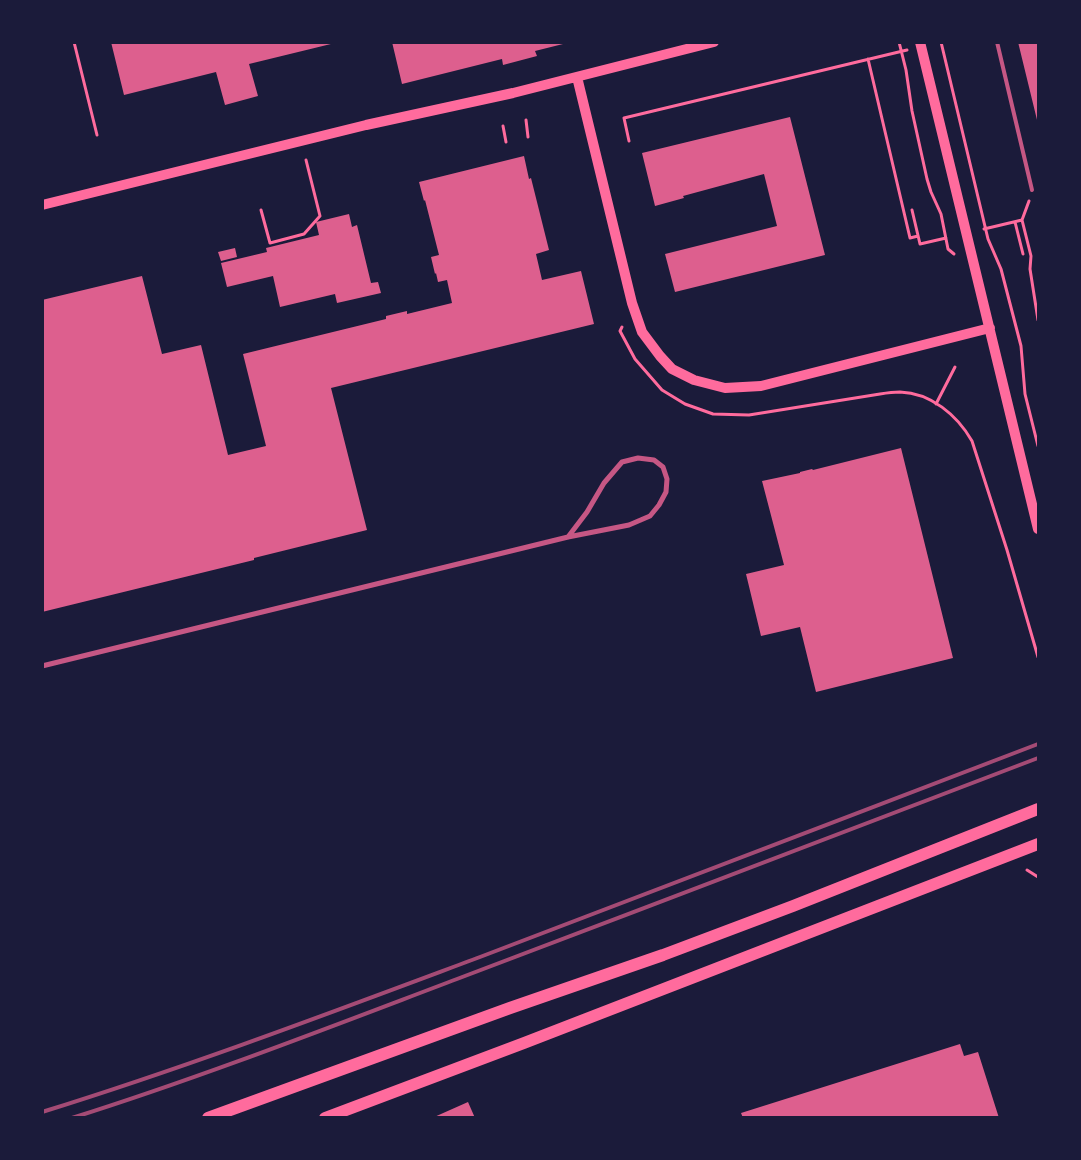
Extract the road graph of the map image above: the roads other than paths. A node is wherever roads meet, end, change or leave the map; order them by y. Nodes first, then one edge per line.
1 (714, 42) edge
2 (920, 42) edge
3 (997, 42) edge
4 (577, 77) junction
5 (1032, 190) road end
6 (42, 205) edge
7 (990, 328) junction
8 (1038, 529) edge
9 (568, 537) junction
10 (42, 666) edge
11 (1038, 809) edge
12 (1038, 844) edge
13 (208, 1118) edge
14 (325, 1118) edge

1 - 4 main road
2 - 7 main road
3 - 5 lane
4 - 6 main road
4 - 7 main road
7 - 8 main road
9 - 9 street
9 - 10 street
11 - 13 main road
12 - 14 main road

